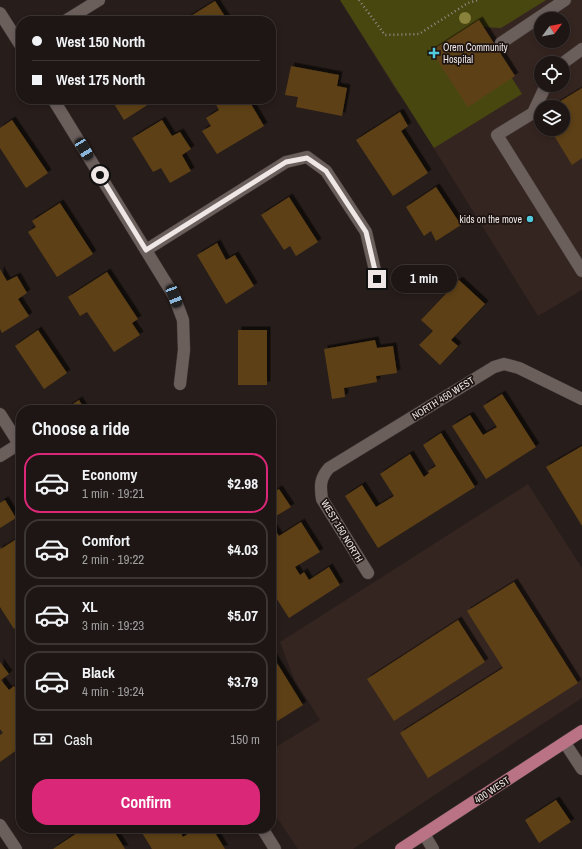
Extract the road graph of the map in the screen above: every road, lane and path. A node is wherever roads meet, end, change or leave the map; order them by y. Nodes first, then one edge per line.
1 (99, 0) edge
2 (359, 0) edge
3 (478, 0) edge
4 (565, 0) edge
5 (0, 13) edge
6 (73, 16) edge
7 (16, 38) edge
8 (501, 43) dead end
9 (582, 49) edge
10 (570, 58) edge
11 (543, 92) edge
12 (56, 104) edge
13 (146, 250) junction
14 (582, 271) edge
15 (377, 279) dead end
16 (180, 384) dead end
17 (582, 399) edge
18 (0, 414) edge
19 (16, 440) edge
20 (16, 448) edge
21 (0, 456) edge
22 (320, 487) joint
23 (368, 573) dead end
24 (582, 731) edge
25 (565, 743) junction
26 (582, 769) edge
27 (0, 825) edge
28 (265, 833) edge
29 (424, 834) junction
30 (16, 849) edge
31 (275, 849) edge
32 (401, 849) edge
33 (434, 849) edge

1 - 6 street
2 - 3 path
4 - 8 street
5 - 7 street
9 - 10 street
11 - 14 street
12 - 13 street
13 - 15 street
13 - 16 street
17 - 22 street, NORTH 450 WEST
18 - 19 street
20 - 21 street
22 - 23 street, WEST 150 NORTH
24 - 25 main road, 400 WEST
25 - 26 street
25 - 29 main road, 400 WEST
27 - 30 street
28 - 31 street
29 - 32 main road, 400 WEST
29 - 33 street

